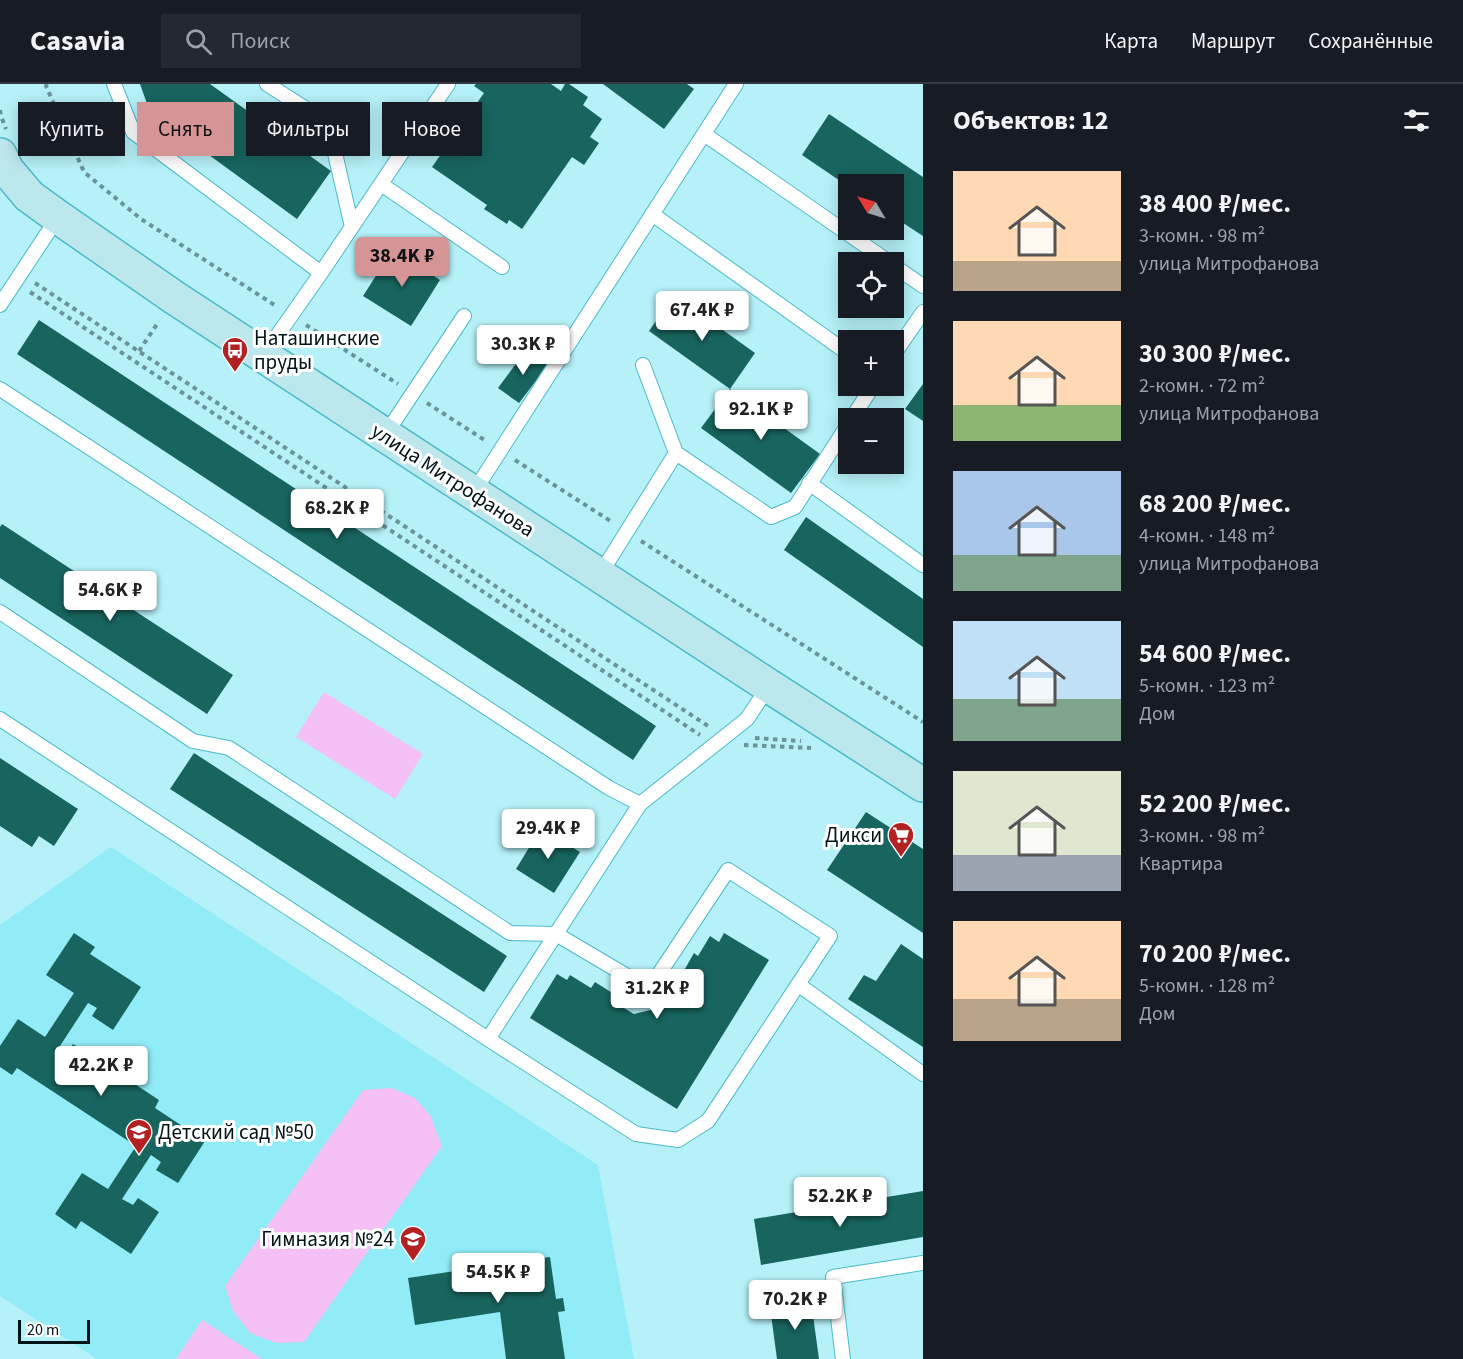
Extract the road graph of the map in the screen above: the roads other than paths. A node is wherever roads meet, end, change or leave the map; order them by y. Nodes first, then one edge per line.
1 (114, 84) edge
2 (267, 84) edge
3 (448, 84) edge
4 (736, 84) edge
5 (704, 134) junction
6 (0, 155) edge
7 (381, 184) junction
8 (652, 214) junction
9 (58, 217) junction
10 (352, 227) junction
11 (875, 252) edge
12 (502, 267) dead end
13 (321, 273) junction
14 (904, 273) edge
15 (923, 286) edge
16 (0, 305) edge
17 (923, 312) edge
18 (464, 316) dead end
19 (904, 340) edge
20 (838, 346) edge
21 (263, 356) junction
22 (643, 365) dead end
23 (0, 389) edge
24 (385, 435) junction
25 (838, 440) edge
26 (676, 453) junction
27 (809, 483) junction
28 (473, 493) junction
29 (923, 565) edge
30 (599, 576) junction
31 (0, 612) edge
32 (769, 686) junction
33 (0, 719) edge
34 (923, 785) edge
35 (640, 804) junction
36 (556, 934) junction
37 (799, 985) junction
38 (488, 1039) junction
39 (923, 1074) edge
40 (923, 1263) edge
41 (843, 1359) edge

1 - 13 lane
2 - 10 lane
3 - 7 lane
4 - 5 lane
5 - 8 lane
5 - 11 lane
6 - 9 main road, улица Митрофанова
7 - 10 lane
7 - 12 lane
8 - 20 lane
8 - 28 lane
9 - 16 lane
9 - 21 main road, улица Митрофанова
10 - 13 lane
13 - 21 lane
14 - 15 lane
17 - 19 lane
18 - 24 lane
21 - 24 main road, улица Митрофанова
22 - 26 lane
23 - 35 lane
24 - 28 main road, улица Митрофанова
25 - 27 lane
26 - 27 lane
26 - 30 lane
27 - 29 lane
28 - 30 main road, улица Митрофанова
30 - 32 main road, улица Митрофанова
31 - 36 lane
32 - 34 main road, улица Митрофанова
32 - 35 lane
33 - 38 lane
35 - 36 lane
36 - 37 lane
36 - 38 lane
37 - 38 lane
37 - 39 lane
40 - 41 lane

